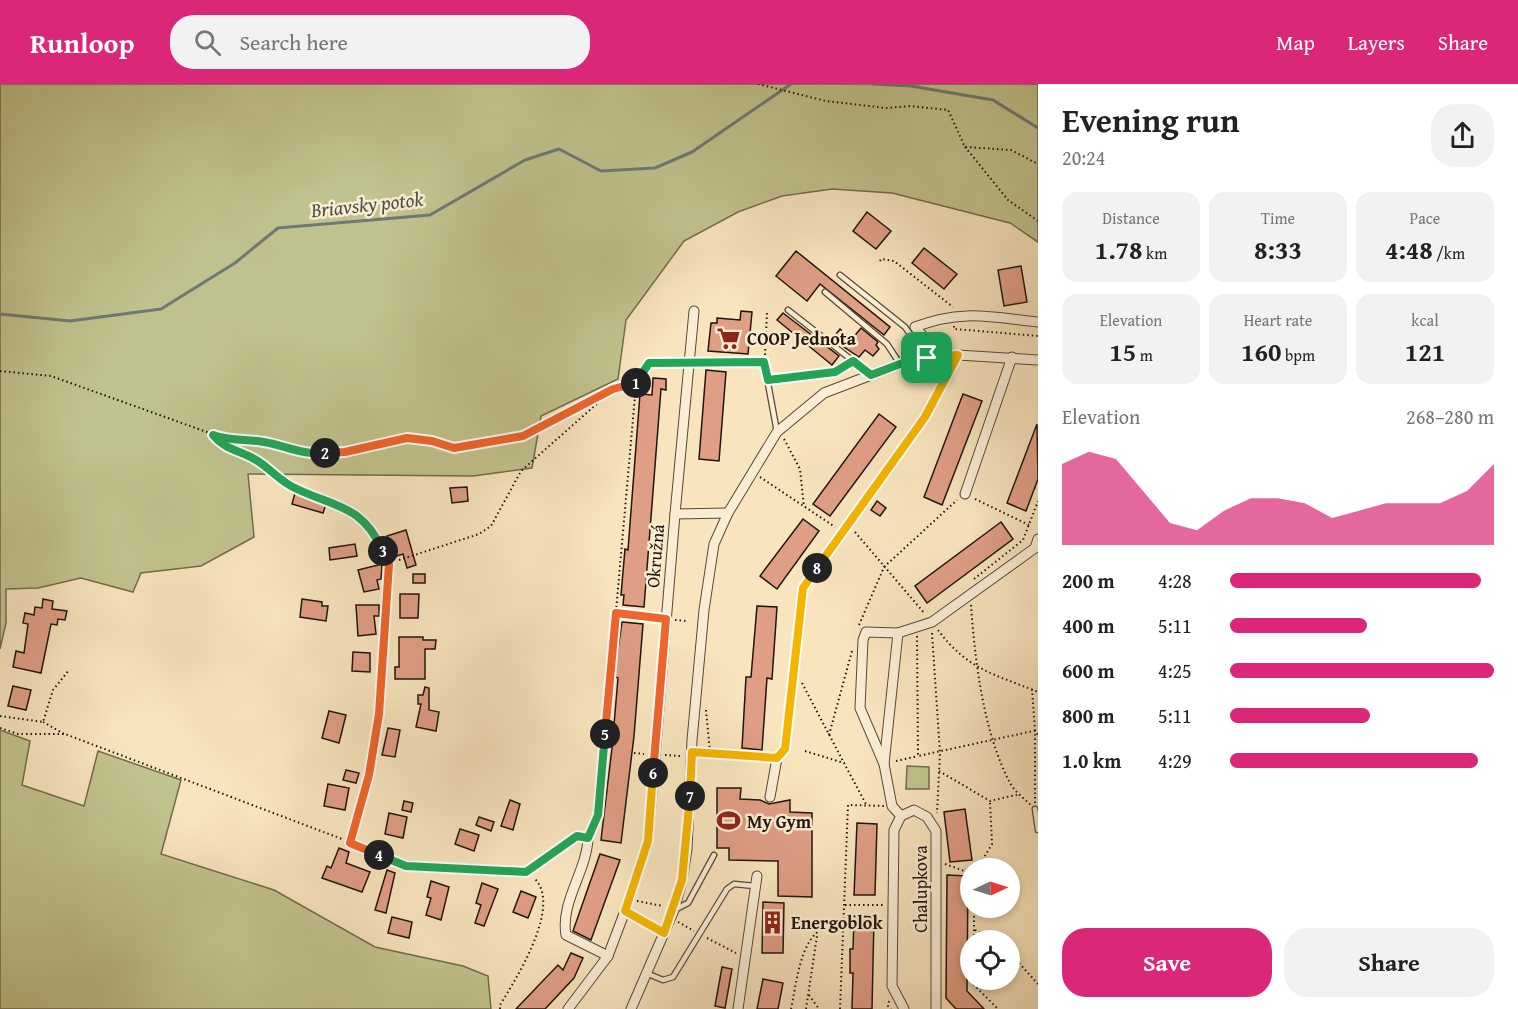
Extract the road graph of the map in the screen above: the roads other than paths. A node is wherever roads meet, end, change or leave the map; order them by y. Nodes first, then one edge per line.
1 (840, 275) dead end
2 (825, 292) dead end
3 (694, 310) dead end
4 (788, 310) dead end
5 (1038, 322) edge
6 (958, 355) junction
7 (941, 357) junction
8 (1012, 357) junction
9 (927, 358) junction
10 (1038, 360) edge
11 (764, 362) road end
12 (900, 364) junction
13 (871, 375) junction
14 (777, 432) junction
15 (965, 494) road end
16 (728, 513) junction
17 (675, 514) junction
18 (1038, 539) edge
19 (389, 564) road end
20 (898, 633) junction
21 (884, 764) junction
22 (770, 797) dead end
23 (1035, 809) road end
24 (901, 816) junction
25 (1038, 830) edge
26 (714, 855) dead end
27 (757, 881) joint
28 (674, 910) junction
29 (625, 911) junction
30 (664, 933) junction
31 (608, 956) junction
32 (646, 973) junction
33 (568, 1009) edge
34 (631, 1009) edge
35 (738, 1009) edge
36 (904, 1009) edge
37 (936, 1009) edge

1 - 9 lane
2 - 12 lane
3 - 17 street, Okružná
4 - 13 lane
5 - 7 street
6 - 7 street
6 - 8 street
6 - 22 street
7 - 9 street
8 - 10 street
8 - 15 street
9 - 12 street
11 - 14 lane
12 - 13 street
13 - 14 street
14 - 16 street
16 - 17 street, Okružná
16 - 28 street
17 - 29 street, Okružná
18 - 20 street
19 - 31 street
20 - 21 street
20 - 21 street
21 - 24 street
23 - 25 lane
24 - 36 street, Chalupkova
24 - 37 street, Chalupkova
26 - 28 lane
27 - 32 lane
27 - 35 street
28 - 30 street
29 - 30 street
29 - 31 street, Okružná
30 - 32 street
31 - 33 street, Okružná
32 - 34 street

